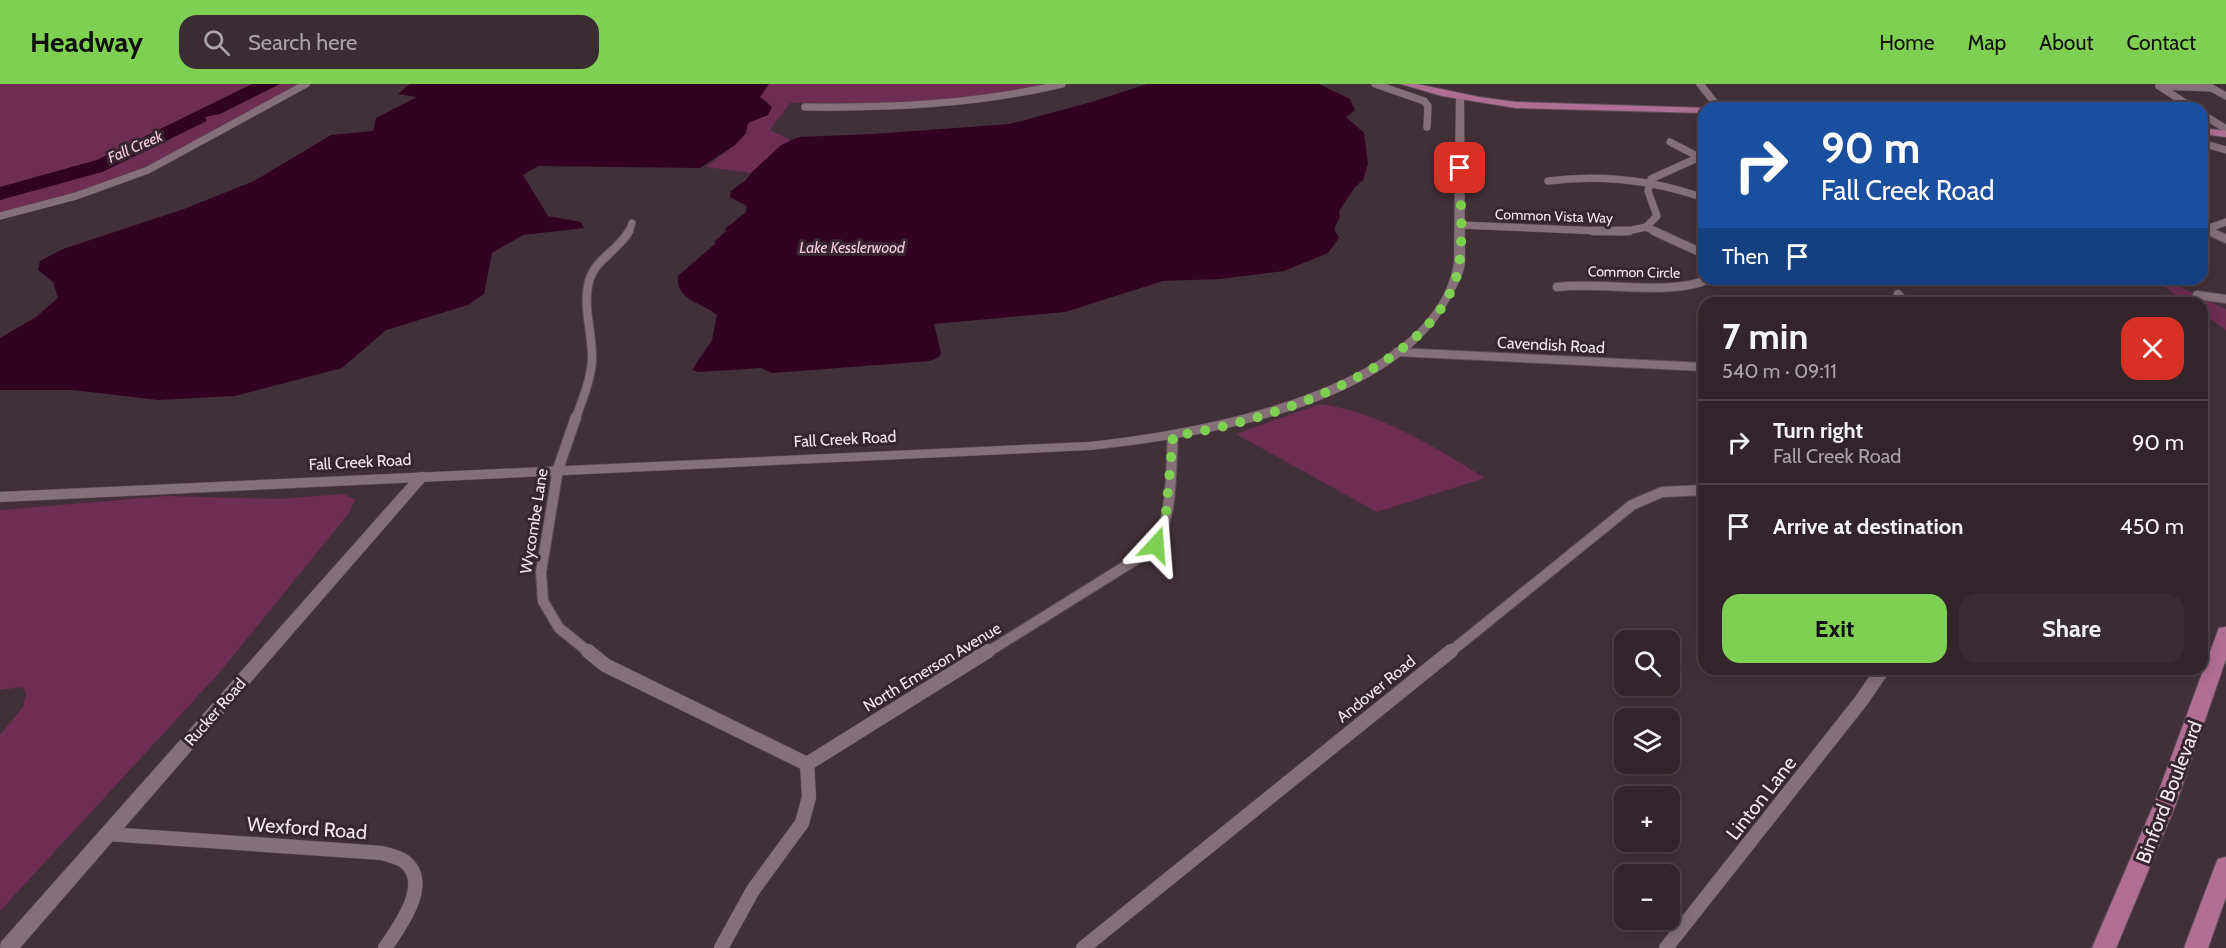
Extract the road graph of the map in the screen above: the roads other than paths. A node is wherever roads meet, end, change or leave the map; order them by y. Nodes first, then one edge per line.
1 (306, 84) edge
2 (1062, 84) edge
3 (1375, 84) edge
4 (1406, 84) edge
5 (1461, 84) edge
6 (1700, 84) edge
7 (2158, 85) edge
8 (2209, 86) edge
9 (2226, 96) edge
10 (1460, 97) junction
11 (1714, 102) edge
12 (2184, 102) edge
13 (805, 107) dead end
14 (1698, 110) edge
15 (2208, 118) edge
16 (1427, 127) dead end
17 (2208, 130) edge
18 (2226, 131) edge
19 (1670, 142) dead end
20 (2208, 144) edge
21 (2226, 150) edge
22 (1698, 155) edge
23 (1698, 157) edge
24 (1548, 181) dead end
25 (1649, 182) junction
26 (1698, 196) edge
27 (0, 216) edge
28 (2226, 222) edge
29 (632, 223) dead end
30 (1460, 225) junction
31 (1646, 227) junction
32 (2208, 227) edge
33 (2208, 230) edge
34 (2226, 239) edge
35 (1698, 251) edge
36 (1698, 284) edge
37 (1557, 287) dead end
38 (1898, 294) dead end
39 (2197, 295) dead end
40 (1900, 297) edge
41 (2226, 299) edge
42 (1397, 352) junction
43 (1698, 367) edge
44 (1173, 436) junction
45 (558, 469) junction
46 (422, 476) junction
47 (1698, 490) edge
48 (0, 497) edge
49 (2226, 633) edge
50 (1878, 675) edge
51 (807, 764) junction
52 (108, 834) junction
53 (2226, 866) edge
54 (8, 948) edge
55 (386, 948) edge
56 (721, 948) edge
57 (1083, 948) edge
58 (1666, 948) edge
59 (2104, 948) edge
60 (2196, 948) edge

1 - 27 street
2 - 13 street
3 - 16 street
4 - 10 main road
5 - 10 main road
6 - 11 street
7 - 8 street
7 - 12 street
8 - 9 street
10 - 14 main road
10 - 30 main road, Fall Creek Road
15 - 18 street
17 - 18 main road
19 - 22 street
20 - 21 street
23 - 25 street
24 - 25 street
25 - 26 street
25 - 31 street
28 - 32 street
29 - 45 street, Wycombe Lane
30 - 31 street, Common Vista Way
30 - 42 main road, Fall Creek Road
31 - 35 street, Common Circle
33 - 34 street
36 - 37 street, Common Circle
38 - 40 street
39 - 41 street
42 - 43 street, Cavendish Road
42 - 44 main road, Fall Creek Road
44 - 45 main road, Fall Creek Road
44 - 51 street, North Emerson Avenue
45 - 46 main road, Fall Creek Road
45 - 51 street, Wycombe Lane
46 - 48 main road, Fall Creek Road
46 - 52 street, Rucker Road
47 - 57 street, Andover Road
49 - 59 main road, Binford Boulevard
50 - 58 street, Linton Lane
51 - 56 street
52 - 54 street, Rucker Road
52 - 55 street, Wexford Road
53 - 60 main road

